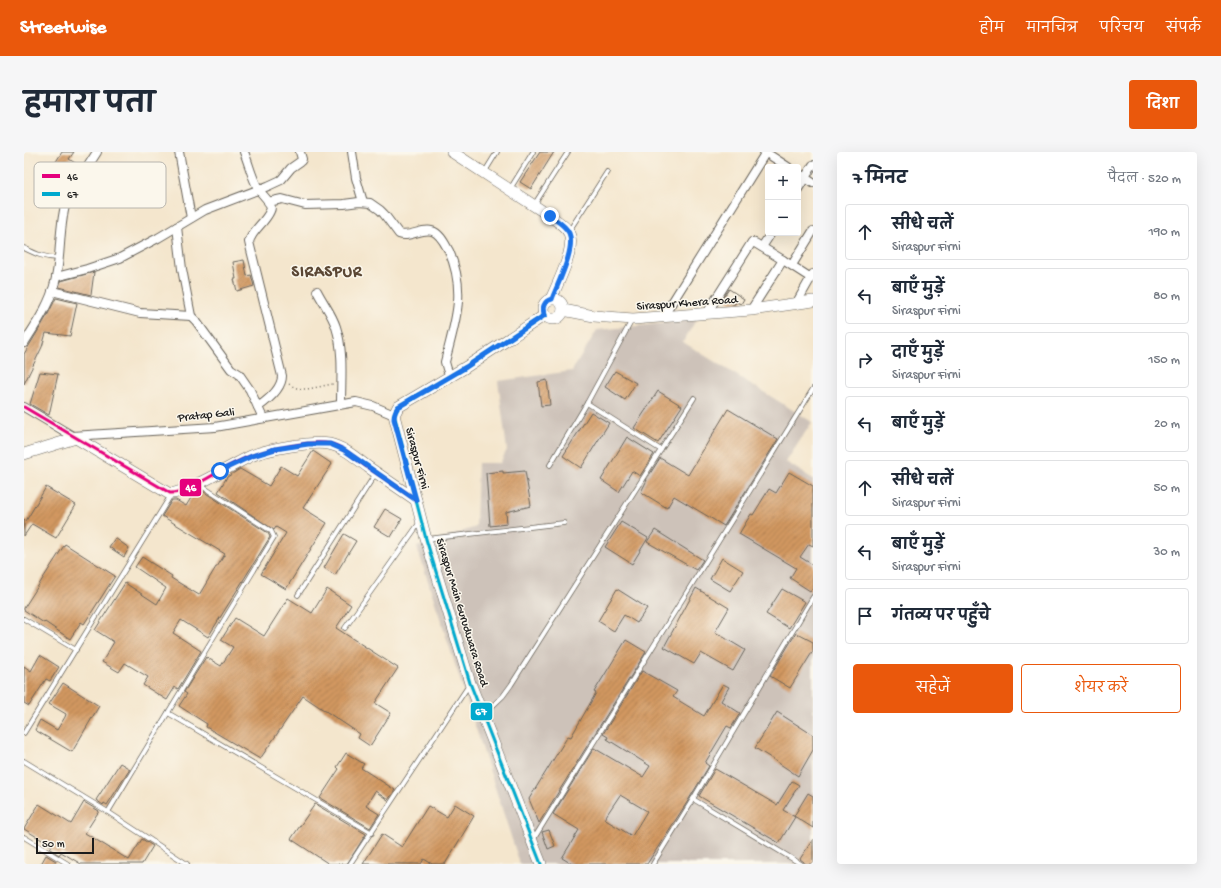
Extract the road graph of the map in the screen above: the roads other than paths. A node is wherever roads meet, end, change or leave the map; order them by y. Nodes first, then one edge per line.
1 (97, 152) edge
2 (178, 152) edge
3 (244, 152) edge
4 (300, 152) edge
5 (352, 152) edge
6 (452, 152) edge
7 (497, 152) edge
8 (533, 152) edge
9 (568, 152) edge
10 (765, 152) edge
11 (777, 155) edge
12 (91, 162) edge
13 (785, 164) edge
14 (813, 165) edge
15 (607, 172) dead end
16 (484, 173) junction
17 (802, 176) edge
18 (813, 183) edge
19 (259, 189) junction
20 (510, 190) junction
21 (268, 202) junction
22 (363, 202) junction
23 (534, 205) junction
24 (65, 208) edge
25 (191, 218) junction
26 (177, 227) junction
27 (813, 231) edge
28 (568, 232) junction
29 (769, 236) edge
30 (762, 247) junction
31 (24, 248) edge
32 (58, 258) junction
33 (783, 260) junction
34 (792, 265) junction
35 (812, 276) edge
36 (56, 277) junction
37 (52, 291) junction
38 (317, 291) dead end
39 (552, 299) junction
40 (813, 301) edge
41 (796, 304) junction
42 (563, 310) junction
43 (751, 310) junction
44 (707, 313) junction
45 (545, 315) junction
46 (191, 316) junction
47 (664, 317) junction
48 (633, 319) junction
49 (24, 343) edge
50 (450, 376) junction
51 (813, 389) edge
52 (694, 398) dead end
53 (587, 403) junction
54 (341, 404) junction
55 (24, 406) edge
56 (258, 407) junction
57 (394, 415) junction
58 (263, 418) junction
59 (74, 437) junction
60 (661, 450) junction
61 (24, 454) edge
62 (550, 465) dead end
63 (377, 473) junction
64 (198, 484) junction
65 (172, 494) junction
66 (416, 500) junction
67 (422, 520) junction
68 (564, 523) dead end
69 (426, 539) junction
70 (298, 595) dead end
71 (812, 600) edge
72 (24, 619) edge
73 (345, 628) dead end
74 (76, 650) junction
75 (470, 683) junction
76 (168, 713) junction
77 (483, 715) junction
78 (24, 733) edge
79 (24, 761) edge
80 (693, 799) junction
81 (108, 812) junction
82 (372, 833) junction
83 (24, 837) edge
84 (533, 840) junction
85 (68, 864) edge
86 (187, 864) edge
87 (350, 864) edge
88 (542, 864) edge
89 (653, 864) edge
90 (801, 864) edge

1 - 12 street
2 - 25 street
3 - 19 street
4 - 19 street
5 - 22 street
6 - 16 street
7 - 16 lane
8 - 20 lane
9 - 23 lane
10 - 11 street
10 - 47 street
11 - 13 street
14 - 17 street
15 - 28 lane
16 - 20 street
17 - 18 street
19 - 21 street
19 - 25 street
20 - 23 street
21 - 22 street
21 - 56 street
22 - 50 street
23 - 28 street
24 - 32 street
25 - 26 street
26 - 36 street
26 - 46 street
27 - 34 street
28 - 39 street
29 - 30 street
30 - 33 street
30 - 44 street
31 - 32 lane
32 - 36 street
33 - 34 street
33 - 43 street
34 - 35 street
35 - 41 street
36 - 37 street
37 - 46 street
37 - 49 street
38 - 54 street
39 - 42 street
39 - 45 street
40 - 41 street, Siraspur Khera Road
41 - 43 street, Siraspur Khera Road
42 - 45 street
42 - 48 street, Siraspur Khera Road
43 - 44 street, Siraspur Khera Road
44 - 47 street, Siraspur Khera Road
45 - 50 street, Siraspur Firni
46 - 56 street
47 - 48 street, Siraspur Khera Road
48 - 53 lane
50 - 57 street, Siraspur Firni
51 - 84 lane
52 - 60 lane
53 - 60 lane
53 - 62 lane
54 - 57 street, Pratap Gali
54 - 58 street, Pratap Gali
55 - 59 street
56 - 58 street
57 - 66 street, Siraspur Firni
58 - 59 street, Pratap Gali
59 - 61 street
59 - 65 street
60 - 77 lane
63 - 64 street, Siraspur Firni
63 - 66 street, Siraspur Firni
63 - 70 lane
64 - 65 street, Siraspur Firni
64 - 76 lane
65 - 74 lane
66 - 67 street, Siraspur Main Gurudwara Road
67 - 69 street, Siraspur Main Gurudwara Road
67 - 73 lane
68 - 69 lane
69 - 75 street, Siraspur Main Gurudwara Road
71 - 80 lane
72 - 74 lane
74 - 78 lane
75 - 77 street, Siraspur Main Gurudwara Road
75 - 82 lane
76 - 81 lane
76 - 82 lane
77 - 84 street, Siraspur Main Gurudwara Road
79 - 81 lane
80 - 89 lane
80 - 90 lane
81 - 86 lane
82 - 87 lane
83 - 85 lane
84 - 88 street, Siraspur Main Gurudwara Road

